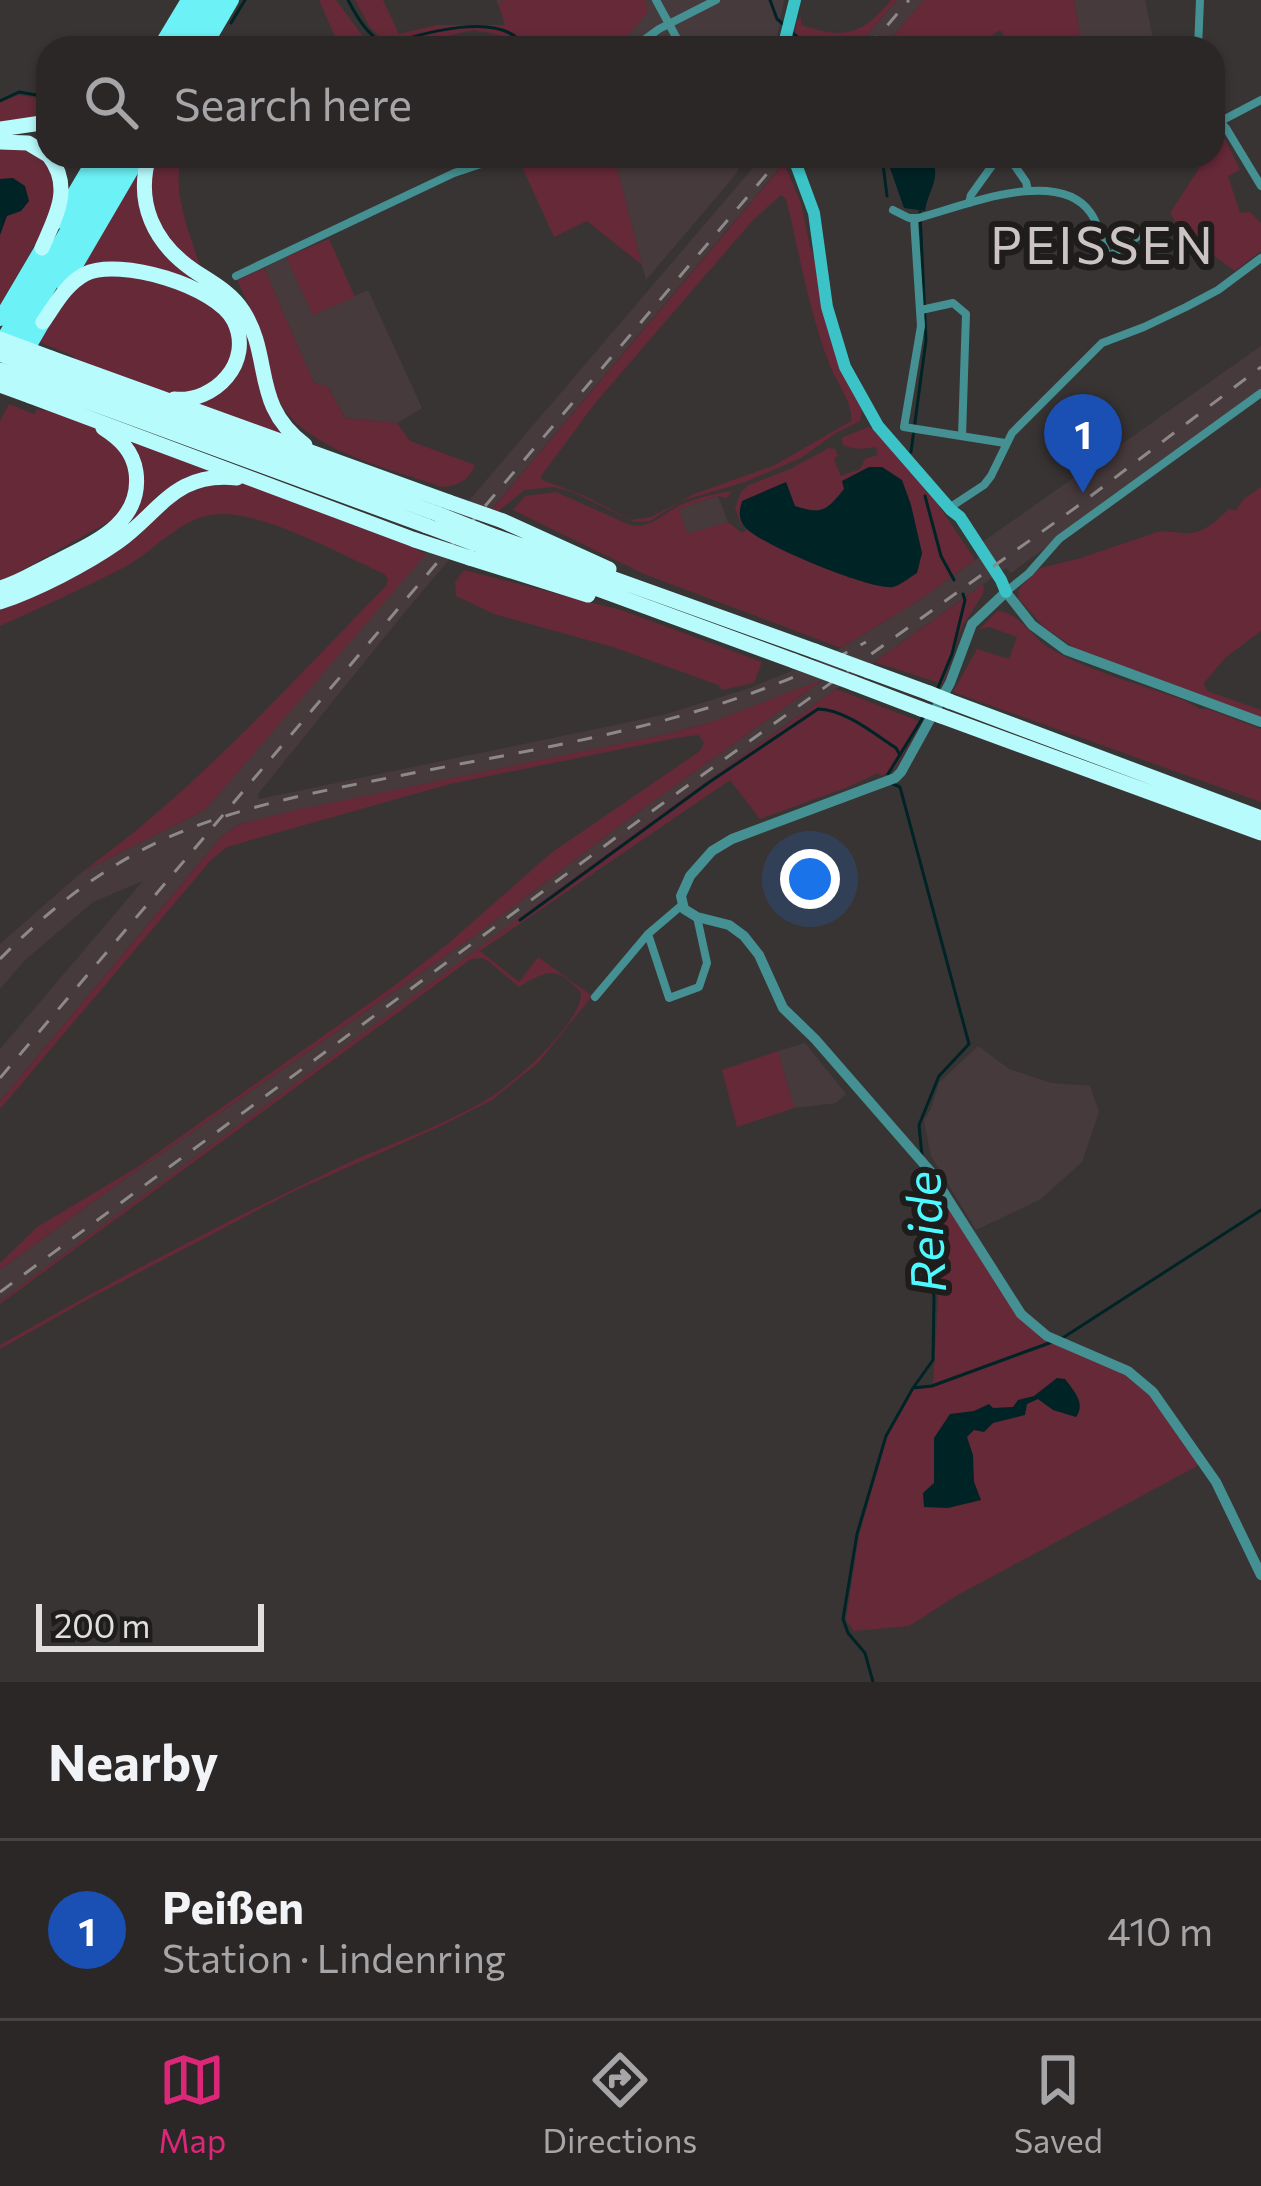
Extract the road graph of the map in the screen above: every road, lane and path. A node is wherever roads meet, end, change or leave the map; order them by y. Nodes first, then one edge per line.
1 (188, 0) edge
2 (202, 0) edge
3 (217, 0) edge
4 (232, 0) edge
5 (656, 0) edge
6 (716, 0) edge
7 (795, 0) edge
8 (1200, 0) edge
9 (669, 24) junction
10 (169, 36) edge
11 (172, 36) edge
12 (196, 36) edge
13 (211, 36) edge
14 (648, 36) edge
15 (676, 36) edge
16 (784, 36) edge
17 (1198, 36) edge
18 (1261, 100) edge
19 (1225, 114) edge
20 (36, 124) edge
21 (0, 129) edge
22 (1225, 130) edge
23 (0, 142) edge
24 (36, 148) edge
25 (57, 168) edge
26 (89, 168) edge
27 (104, 168) edge
28 (118, 168) edge
29 (138, 168) edge
30 (145, 168) edge
31 (469, 168) edge
32 (797, 168) edge
33 (993, 168) edge
34 (1014, 168) edge
35 (1261, 186) edge
36 (1028, 190) junction
37 (969, 203) junction
38 (893, 210) dead end
39 (919, 218) junction
40 (1140, 235) dead end
41 (42, 248) junction
42 (1261, 258) edge
43 (236, 276) dead end
44 (925, 310) junction
45 (0, 319) edge
46 (43, 322) junction
47 (0, 342) edge
48 (0, 354) edge
49 (0, 371) edge
50 (41, 377) junction
51 (0, 385) edge
52 (1261, 393) edge
53 (151, 394) junction
54 (0, 399) edge
55 (86, 416) junction
56 (962, 436) junction
57 (1005, 443) junction
58 (334, 461) junction
59 (281, 488) junction
60 (950, 509) junction
61 (432, 520) junction
62 (481, 546) junction
63 (0, 588) edge
64 (1006, 592) junction
65 (0, 602) edge
66 (698, 611) junction
67 (925, 701) junction
68 (945, 708) junction
69 (1261, 722) edge
70 (1261, 818) edge
71 (1261, 833) edge
72 (682, 904) junction
73 (697, 917) junction
74 (648, 934) junction
75 (595, 997) dead end
76 (1261, 1575) edge

1 - 10 highway
2 - 11 highway
3 - 12 highway
4 - 13 highway
5 - 9 street
6 - 9 street
7 - 16 main road
8 - 17 street
9 - 14 street
9 - 15 street
18 - 19 street
20 - 21 highway
22 - 35 street
23 - 24 highway
25 - 41 highway
26 - 41 highway
27 - 47 highway
28 - 49 highway
29 - 46 highway
30 - 58 highway
31 - 43 street
32 - 60 main road
33 - 37 street
34 - 36 street
36 - 37 street
36 - 40 street
37 - 39 street
38 - 39 street
39 - 44 street
41 - 45 highway
42 - 57 street
44 - 56 street
44 - 56 street
46 - 53 highway
46 - 54 highway
47 - 50 highway, bridge
48 - 50 highway, bridge
49 - 50 highway, bridge
50 - 51 highway, bridge
50 - 53 highway
50 - 55 highway
50 - 61 highway
52 - 64 street
53 - 58 highway
55 - 59 highway
55 - 63 highway
56 - 57 street
57 - 60 street
58 - 61 highway
59 - 61 highway
59 - 65 highway
60 - 64 main road
61 - 62 highway, bridge
61 - 66 highway, bridge
62 - 66 highway
62 - 67 highway, bridge
64 - 69 street
64 - 72 street
66 - 67 highway, bridge
67 - 68 highway, bridge
68 - 70 highway
68 - 71 highway
72 - 73 street
72 - 74 street
73 - 74 street
73 - 76 street
74 - 75 street

